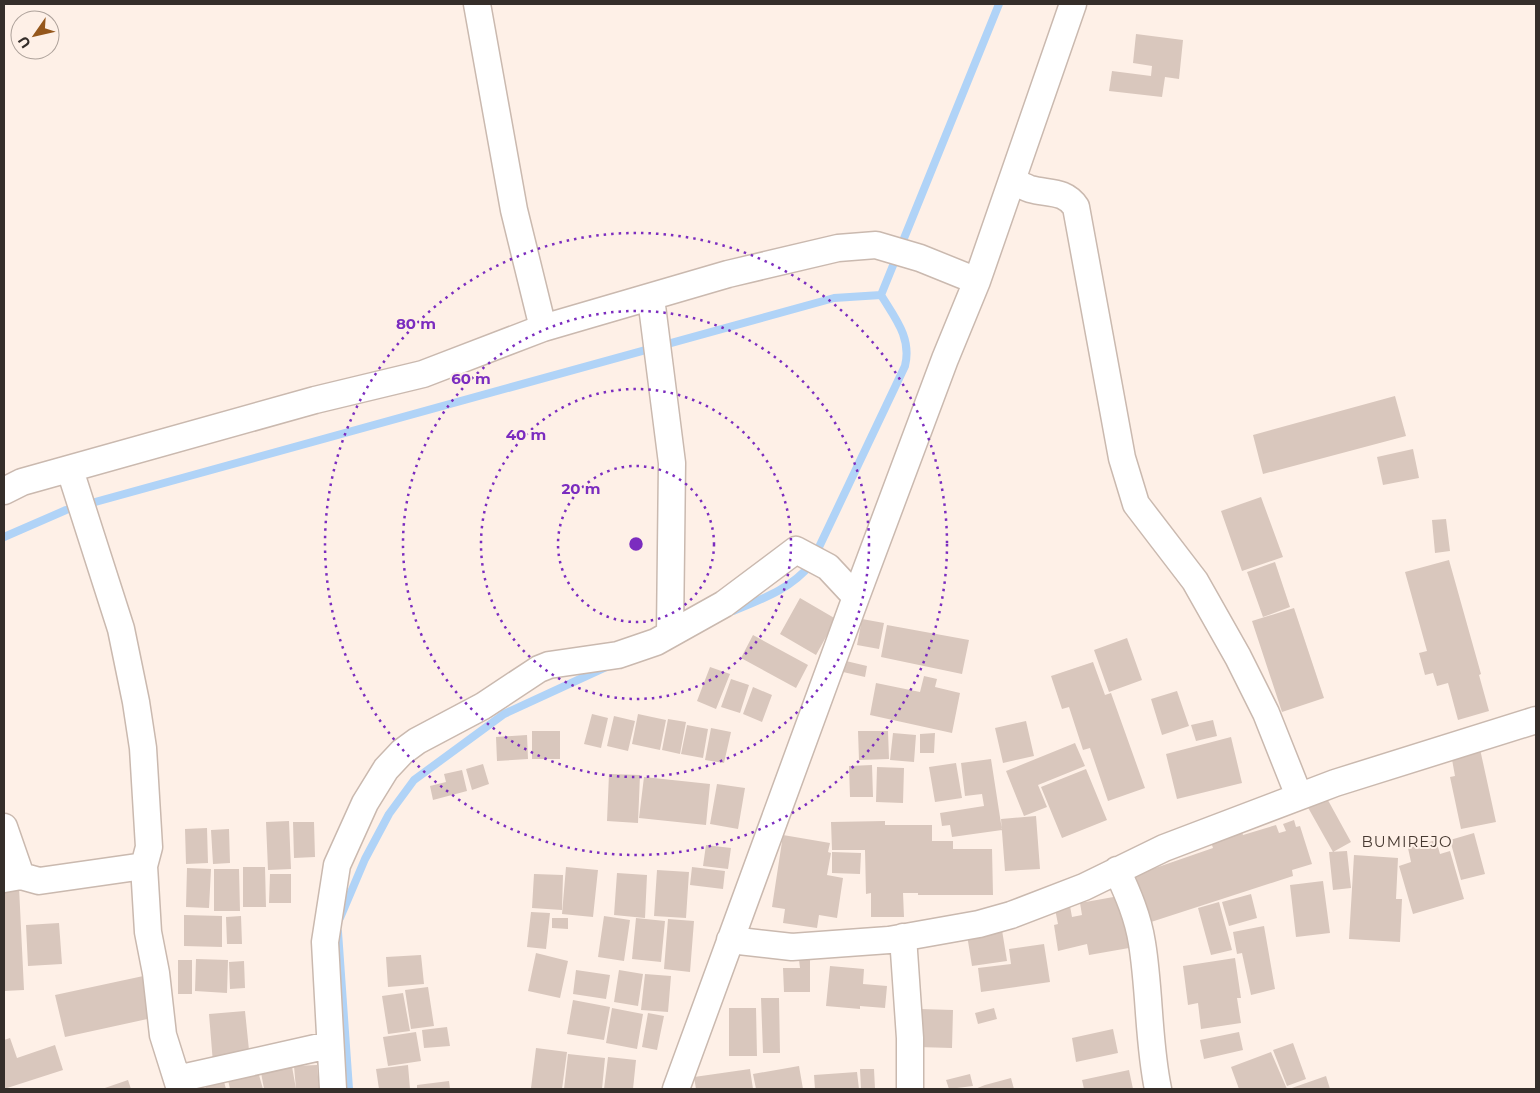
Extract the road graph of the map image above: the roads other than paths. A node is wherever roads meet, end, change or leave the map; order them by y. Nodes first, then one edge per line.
1 (477, 4) edge
2 (1073, 4) edge
3 (1012, 181) junction
4 (977, 281) junction
5 (652, 306) junction
6 (543, 328) junction
7 (73, 477) junction
8 (4, 491) edge
9 (856, 597) junction
10 (670, 633) junction
11 (1536, 720) edge
12 (1300, 796) junction
13 (4, 827) edge
14 (144, 866) junction
15 (1118, 870) junction
16 (12, 877) edge
17 (903, 937) junction
18 (730, 940) junction
19 (329, 1045) junction
20 (178, 1084) edge
21 (333, 1089) edge
22 (676, 1089) edge
23 (910, 1089) edge
24 (1158, 1089) edge

1 - 6 street
2 - 3 street
3 - 4 street
3 - 12 street
4 - 5 street
4 - 9 street
5 - 6 street
5 - 10 street
6 - 7 street
7 - 8 street
7 - 14 street
9 - 10 street
9 - 18 street
10 - 19 street
11 - 12 street
12 - 15 street
13 - 16 street
14 - 16 street
14 - 20 street
15 - 17 street
15 - 24 street
17 - 18 street
17 - 23 street
18 - 22 street
19 - 20 street
19 - 21 street

